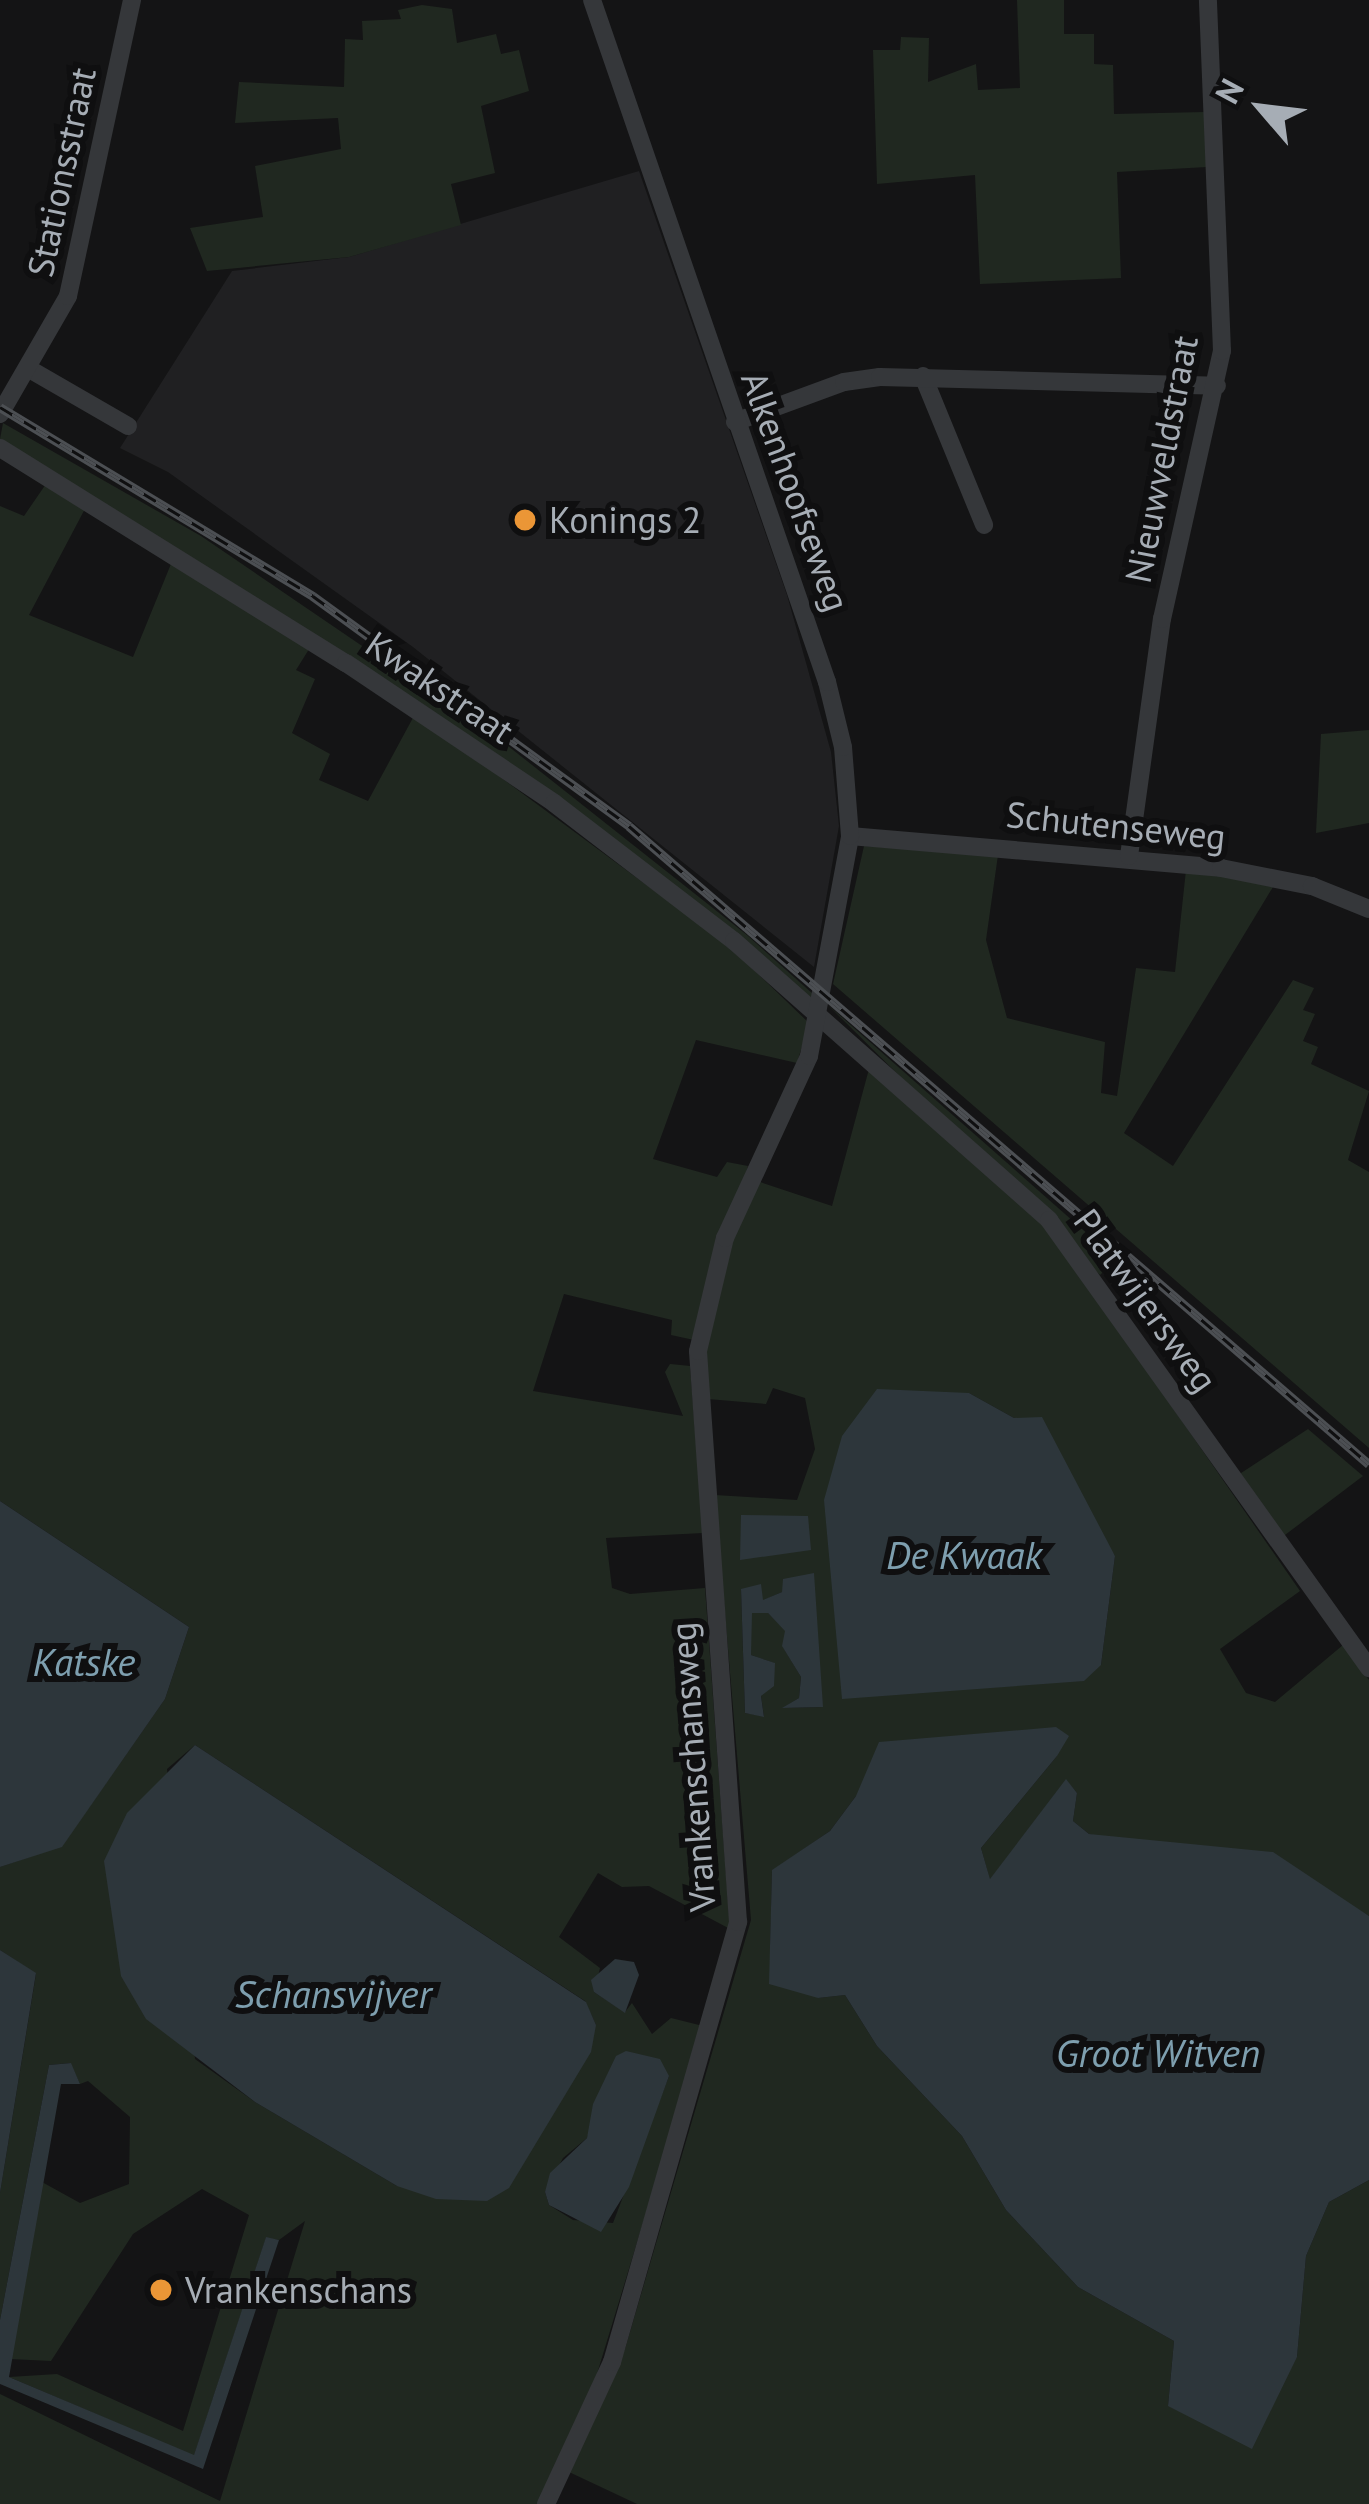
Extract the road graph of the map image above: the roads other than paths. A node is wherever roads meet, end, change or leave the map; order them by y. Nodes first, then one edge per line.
1 (132, 0) edge
2 (592, 0) edge
3 (1208, 0) edge
4 (31, 370) junction
5 (923, 376) junction
6 (1217, 386) junction
7 (0, 414) edge
8 (735, 422) junction
9 (128, 426) dead end
10 (0, 448) edge
11 (984, 525) dead end
12 (850, 836) junction
13 (1129, 856) junction
14 (1369, 909) edge
15 (818, 1017) junction
16 (1369, 1669) edge
17 (546, 2504) edge

1 - 4 street, Stationsstraat
2 - 8 street, Alkenhoofseweg
3 - 6 street, Nieuwveldstraat
4 - 7 street, Stationsstraat
4 - 9 street
5 - 6 street
5 - 8 street
5 - 11 street
6 - 13 street, Nieuwveldstraat
8 - 12 street, Alkenhoofseweg
10 - 15 street, Kwakstraat
12 - 13 street, Schutenseweg
12 - 15 street, Alkenhoofseweg
13 - 14 street, Schutenseweg
15 - 16 street, Platwijersweg
15 - 17 street, Vrankenschansweg

